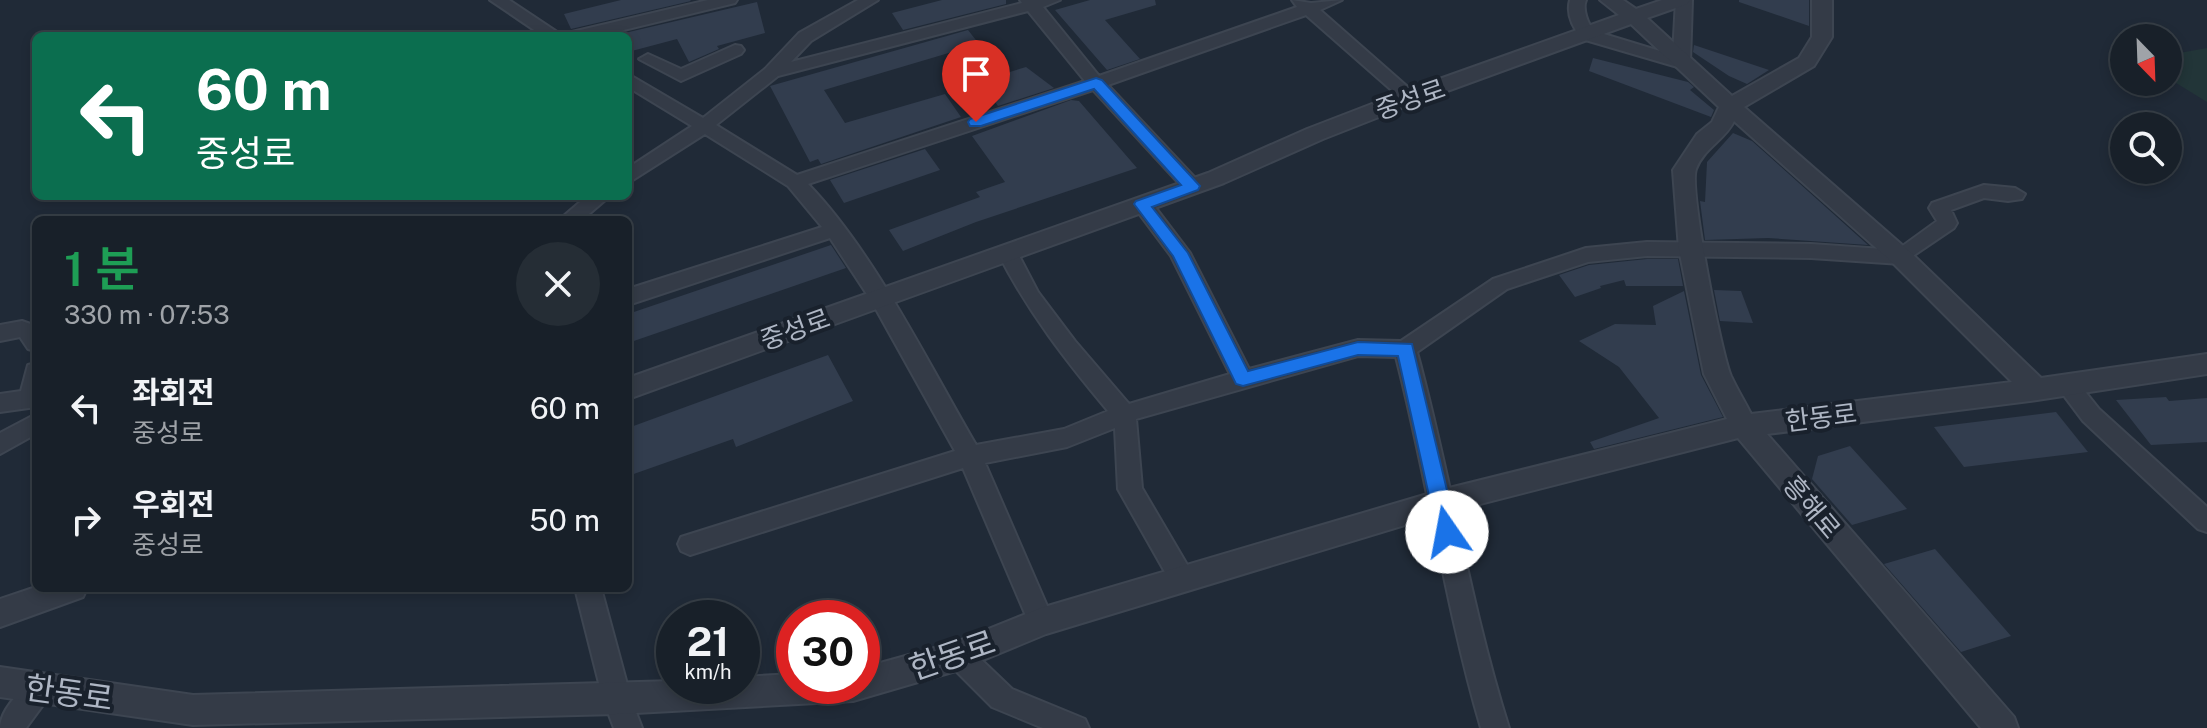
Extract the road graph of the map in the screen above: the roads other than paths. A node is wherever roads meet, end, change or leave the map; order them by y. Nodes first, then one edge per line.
1 (498, 0) edge
2 (729, 0) edge
3 (870, 0) edge
4 (1052, 0) edge
5 (1334, 0) edge
6 (1578, 0) edge
7 (1610, 0) edge
8 (1682, 0) edge
9 (1822, 0) edge
10 (1031, 3) edge
11 (1303, 4) edge
12 (1634, 17) junction
13 (549, 32) edge
14 (595, 32) edge
15 (1588, 35) junction
16 (735, 50) dead end
17 (648, 59) dead end
18 (1681, 63) junction
19 (771, 73) junction
20 (632, 82) edge
21 (1096, 83) junction
22 (1410, 97) junction
23 (1730, 106) junction
24 (703, 127) junction
25 (632, 174) edge
26 (795, 182) junction
27 (1192, 186) junction
28 (2015, 194) dead end
29 (595, 200) edge
30 (1142, 204) junction
31 (574, 216) edge
32 (834, 230) junction
33 (1691, 249) junction
34 (1008, 253) junction
35 (1901, 257) junction
36 (632, 296) edge
37 (880, 298) junction
38 (0, 333) edge
39 (32, 334) edge
40 (1405, 349) junction
41 (2207, 364) edge
42 (1243, 379) junction
43 (2067, 385) junction
44 (632, 388) edge
45 (2037, 390) junction
46 (32, 398) edge
47 (0, 403) edge
48 (1124, 414) junction
49 (32, 425) edge
50 (1744, 426) junction
51 (0, 445) edge
52 (970, 456) junction
53 (1441, 502) junction
54 (2207, 522) edge
55 (690, 544) dead end
56 (1183, 580) junction
57 (60, 592) edge
58 (589, 592) edge
59 (0, 613) edge
60 (1041, 622) junction
61 (959, 656) junction
62 (880, 678) edge
63 (0, 682) edge
64 (40, 690) junction
65 (776, 695) edge
66 (622, 714) edge
67 (191, 719) edge
68 (9, 728) edge
69 (1075, 728) edge
70 (1495, 728) edge
71 (2002, 728) edge

1 - 13 street
2 - 14 street
3 - 19 street
4 - 10 street
5 - 11 street
6 - 15 street
7 - 12 street
8 - 12 street, 중성로
8 - 18 street
9 - 23 street, 흥해로
10 - 19 street
10 - 21 street
11 - 21 street
11 - 22 street
12 - 15 street, 중성로
12 - 18 street
15 - 18 street
15 - 22 street, 중성로
16 - 17 street
18 - 23 street
19 - 24 street
20 - 24 street
21 - 26 street
21 - 27 street
22 - 27 street, 중성로
23 - 33 street, 흥해로
23 - 35 street
24 - 25 street
24 - 26 street
26 - 32 street
27 - 30 street, 중성로
28 - 35 street
29 - 31 street
30 - 34 street, 중성로
30 - 42 street
32 - 36 street
32 - 37 street
33 - 35 street
33 - 40 street
33 - 50 street, 흥해로
34 - 37 street, 중성로
34 - 48 street
35 - 45 street
37 - 44 street, 중성로
37 - 52 street
38 - 39 street
40 - 42 street
40 - 53 street
41 - 43 street, 한동로
42 - 48 street
43 - 45 street, 한동로
43 - 54 street
45 - 50 street, 한동로
46 - 47 street
48 - 52 street
48 - 56 street
49 - 51 street
50 - 53 street, 한동로
50 - 71 street, 흥해로
52 - 55 street
52 - 60 street
53 - 56 street, 한동로
53 - 70 street
56 - 60 street, 한동로
57 - 59 street
58 - 66 street
60 - 61 street, 한동로
61 - 62 street, 한동로
61 - 69 street
63 - 64 street, 한동로
64 - 67 street, 한동로
64 - 68 street
65 - 66 street, 한동로
66 - 67 street, 한동로

